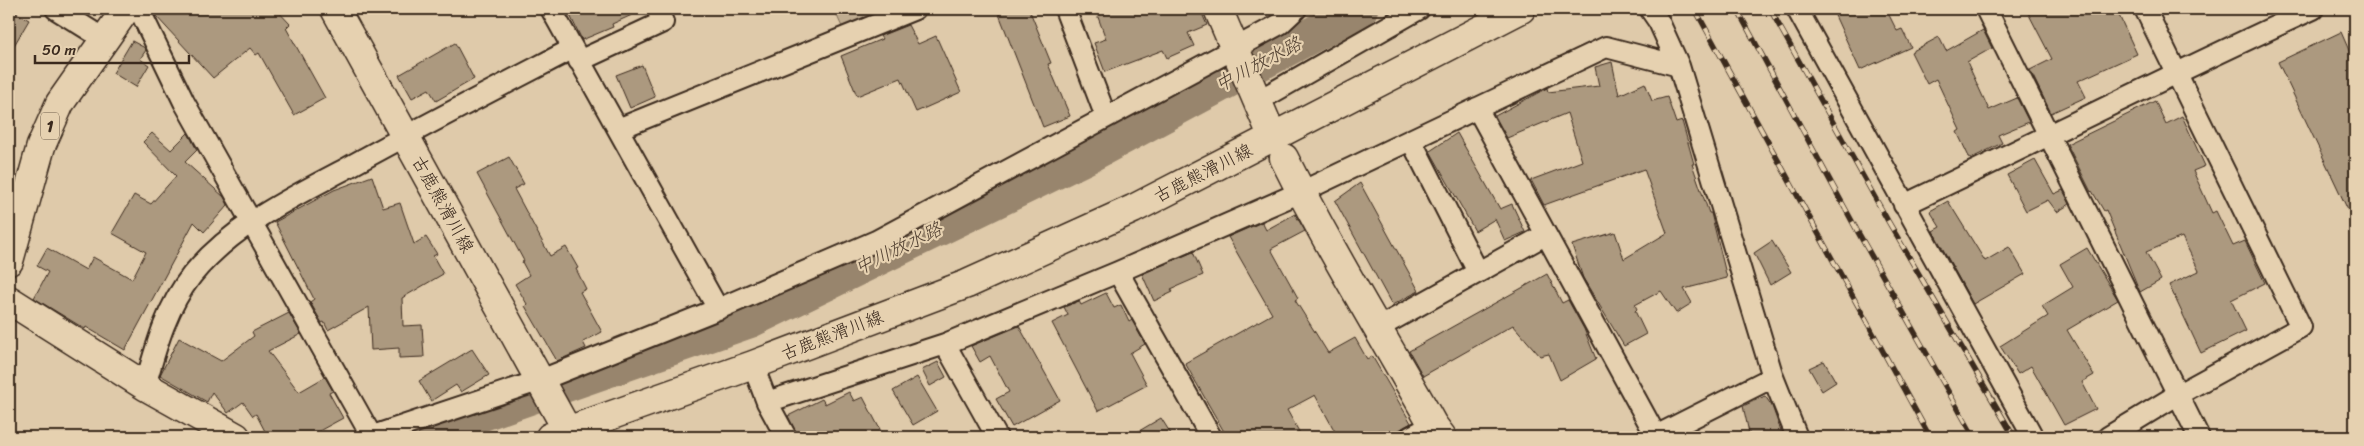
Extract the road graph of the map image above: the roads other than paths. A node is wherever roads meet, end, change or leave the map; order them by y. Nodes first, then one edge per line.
1 (56, 9) edge
2 (126, 9) edge
3 (139, 9) edge
4 (335, 9) edge
5 (551, 9) edge
6 (657, 9) edge
7 (1065, 9) edge
8 (1218, 9) edge
9 (1296, 9) edge
10 (1419, 9) edge
11 (1521, 9) edge
12 (1650, 9) edge
13 (1797, 9) edge
14 (1986, 9) edge
15 (2145, 9) edge
16 (2313, 9) edge
17 (905, 11) edge
18 (104, 39) junction
19 (1236, 51) junction
20 (576, 55) junction
21 (1679, 66) junction
22 (2176, 72) junction
23 (1259, 106) joint
24 (1477, 108) junction
25 (1106, 117) junction
26 (618, 129) junction
27 (405, 136) junction
28 (2050, 136) junction
29 (1411, 140) junction
30 (1284, 158) dead end
31 (1301, 192) junction
32 (1904, 205) junction
33 (252, 220) junction
34 (1545, 235) junction
35 (9, 261) edge
36 (1118, 272) junction
37 (1478, 272) junction
38 (9, 300) edge
39 (718, 309) junction
40 (1378, 328) junction
41 (946, 344) junction
42 (753, 365) junction
43 (1773, 377) junction
44 (543, 383) junction
45 (145, 386) junction
46 (2177, 394) junction
47 (768, 402) junction
48 (562, 430) edge
49 (1428, 433) edge
50 (236, 437) edge
51 (371, 437) edge
52 (786, 437) edge
53 (997, 437) edge
54 (1211, 437) edge
55 (1655, 437) edge
56 (1797, 437) edge
57 (2033, 437) edge
58 (2108, 437) edge
59 (2199, 437) edge

1 - 18 street
2 - 18 main road, 1
3 - 33 street
4 - 27 main road, 古鹿熊滑川線
5 - 20 street
6 - 20 street
7 - 25 street
8 - 19 main road
9 - 19 street
10 - 23 street
11 - 42 main road, 古鹿熊滑川線
12 - 21 street
13 - 32 street
14 - 28 street
15 - 22 street
16 - 22 street
17 - 26 street
18 - 35 main road, 1
19 - 23 main road
19 - 25 street
20 - 26 street
20 - 27 street
21 - 24 street
21 - 43 street
22 - 28 street
22 - 46 street
24 - 29 street
24 - 34 street
25 - 39 street
26 - 39 street
27 - 33 street
27 - 44 main road, 古鹿熊滑川線
28 - 32 street
28 - 46 street
29 - 31 street
29 - 37 street
30 - 31 main road
31 - 36 street
31 - 40 main road
32 - 57 street
33 - 45 street
33 - 51 street
34 - 37 street
34 - 55 street
36 - 41 street
36 - 54 street
37 - 40 street
38 - 45 main road
39 - 44 street
40 - 49 main road
41 - 47 street
41 - 53 street
42 - 47 street
42 - 48 main road, 古鹿熊滑川線
43 - 55 street
43 - 56 street
44 - 48 main road, 古鹿熊滑川線
44 - 51 street
45 - 50 main road
46 - 58 street
46 - 59 street
47 - 52 street

